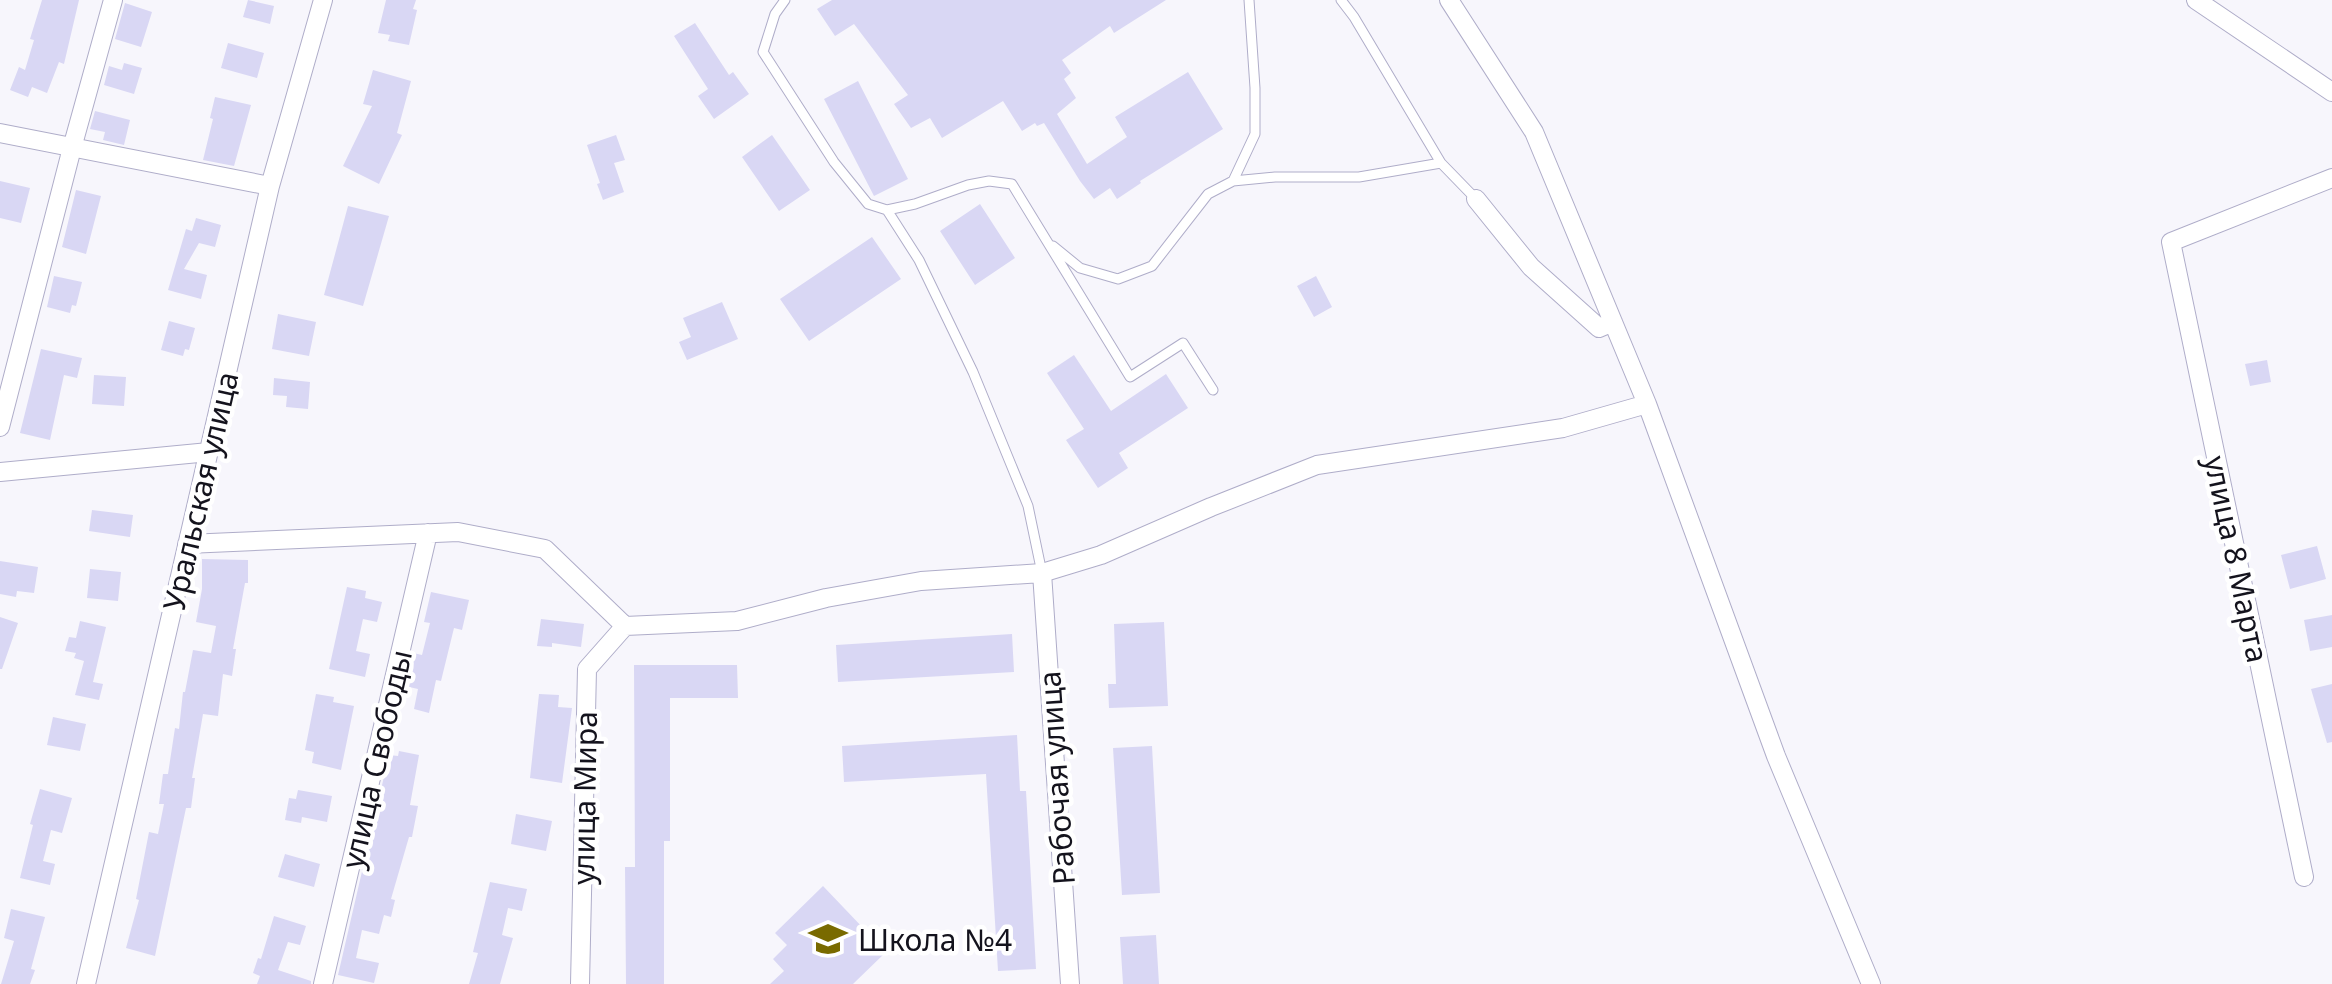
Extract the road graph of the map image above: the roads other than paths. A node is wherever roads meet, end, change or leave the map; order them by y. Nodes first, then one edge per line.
1 (113, 0) edge
2 (324, 0) edge
3 (785, 0) edge
4 (1249, 0) edge
5 (1342, 0) edge
6 (1449, 0) edge
7 (2196, 0) edge
8 (2332, 92) edge
9 (0, 134) edge
10 (72, 148) junction
11 (1441, 163) junction
12 (2332, 178) edge
13 (1233, 181) junction
14 (270, 186) junction
15 (1476, 198) joint
16 (886, 210) junction
17 (1047, 241) junction
18 (1613, 322) junction
19 (1213, 390) dead end
20 (1647, 404) junction
21 (0, 427) edge
22 (208, 452) junction
23 (0, 472) edge
24 (428, 533) junction
25 (187, 544) junction
26 (1042, 572) junction
27 (625, 626) junction
28 (2304, 876) dead end
29 (86, 984) edge
30 (323, 984) edge
31 (580, 984) edge
32 (1070, 984) edge
33 (1871, 984) edge

1 - 10 street
2 - 14 street, Уральская улица
3 - 16 lane
4 - 13 lane
5 - 11 lane
6 - 18 street
7 - 8 street
9 - 10 street
10 - 14 street
10 - 21 street
11 - 13 lane
11 - 15 lane
12 - 28 street, улица 8 Марта
13 - 17 lane
14 - 22 street, Уральская улица
15 - 18 street
16 - 17 lane
16 - 26 lane
17 - 19 lane
18 - 20 street
20 - 26 street
20 - 33 street
22 - 23 street
22 - 25 street, Уральская улица
24 - 25 street
24 - 27 street
24 - 30 street, улица Свободы
25 - 29 street, Уральская улица
26 - 27 street
26 - 32 street, Рабочая улица
27 - 31 street, улица Мира

